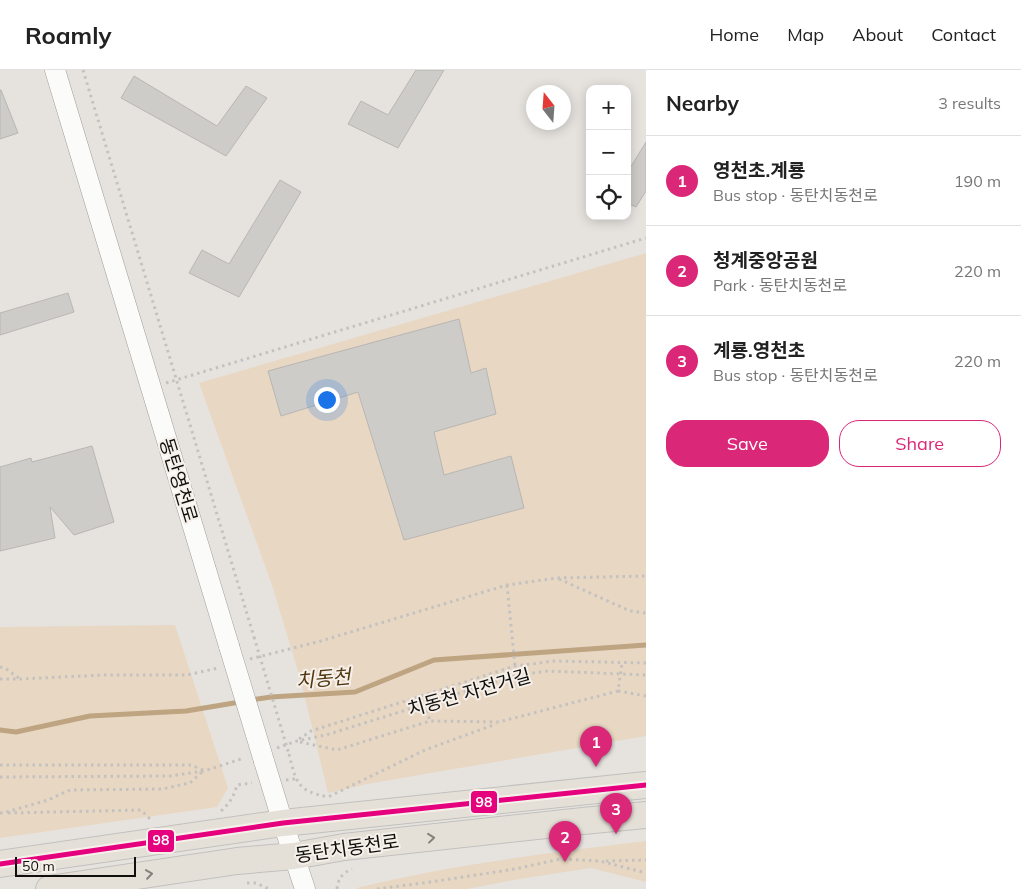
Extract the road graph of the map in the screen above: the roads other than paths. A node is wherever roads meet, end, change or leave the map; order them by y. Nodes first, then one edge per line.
1 (55, 70) edge
2 (646, 785) edge
3 (646, 816) edge
4 (283, 823) junction
5 (294, 856) junction
6 (0, 864) edge
7 (49, 889) edge
8 (305, 889) edge

1 - 4 street, 동탄영천로, bridge
2 - 4 main road, 동탄치동천로
5 -> 3 main road, 동탄치동천로
4 - 5 street, 동탄영천로
4 - 6 main road, 동탄치동천로
7 -> 5 main road, 동탄치동천로
5 - 8 street, 동탄영천로

